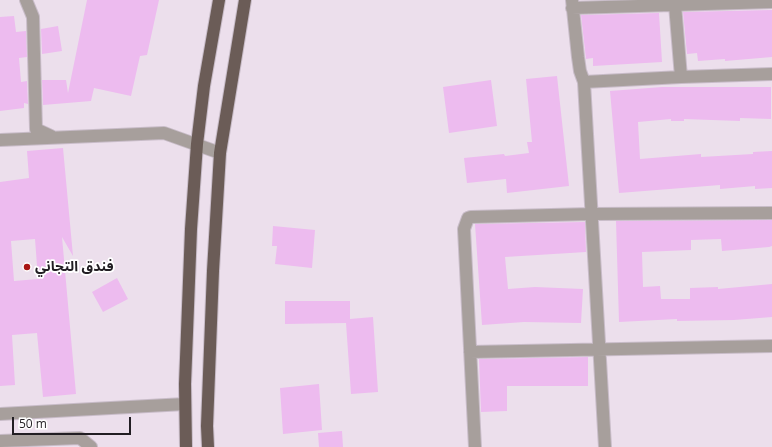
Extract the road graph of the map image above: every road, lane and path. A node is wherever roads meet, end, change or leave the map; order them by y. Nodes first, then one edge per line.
1 (26, 0) edge
2 (219, 0) edge
3 (245, 0) edge
4 (772, 2) edge
5 (572, 4) edge
6 (675, 5) junction
7 (772, 74) edge
8 (681, 77) junction
9 (584, 82) junction
10 (54, 138) junction
11 (0, 140) edge
12 (197, 144) junction
13 (220, 153) junction
14 (772, 213) edge
15 (591, 214) junction
16 (772, 346) edge
17 (599, 349) junction
18 (470, 352) junction
19 (185, 404) junction
20 (0, 414) edge
21 (0, 441) edge
22 (91, 447) edge
23 (186, 447) edge
24 (208, 447) edge
25 (475, 447) edge
26 (605, 447) edge

1 - 10 street
2 - 12 highway
3 - 13 highway
4 - 6 street
5 - 6 street
5 - 9 street
6 - 8 street
7 - 8 street
8 - 9 street
9 - 15 street
10 - 11 street
10 - 12 street
12 - 13 street
12 - 19 highway
13 - 24 highway
14 - 15 street
15 - 17 street
15 - 18 street
16 - 17 street
17 - 18 street
17 - 26 street
18 - 25 street
19 - 20 street
19 - 23 highway
21 - 22 street

